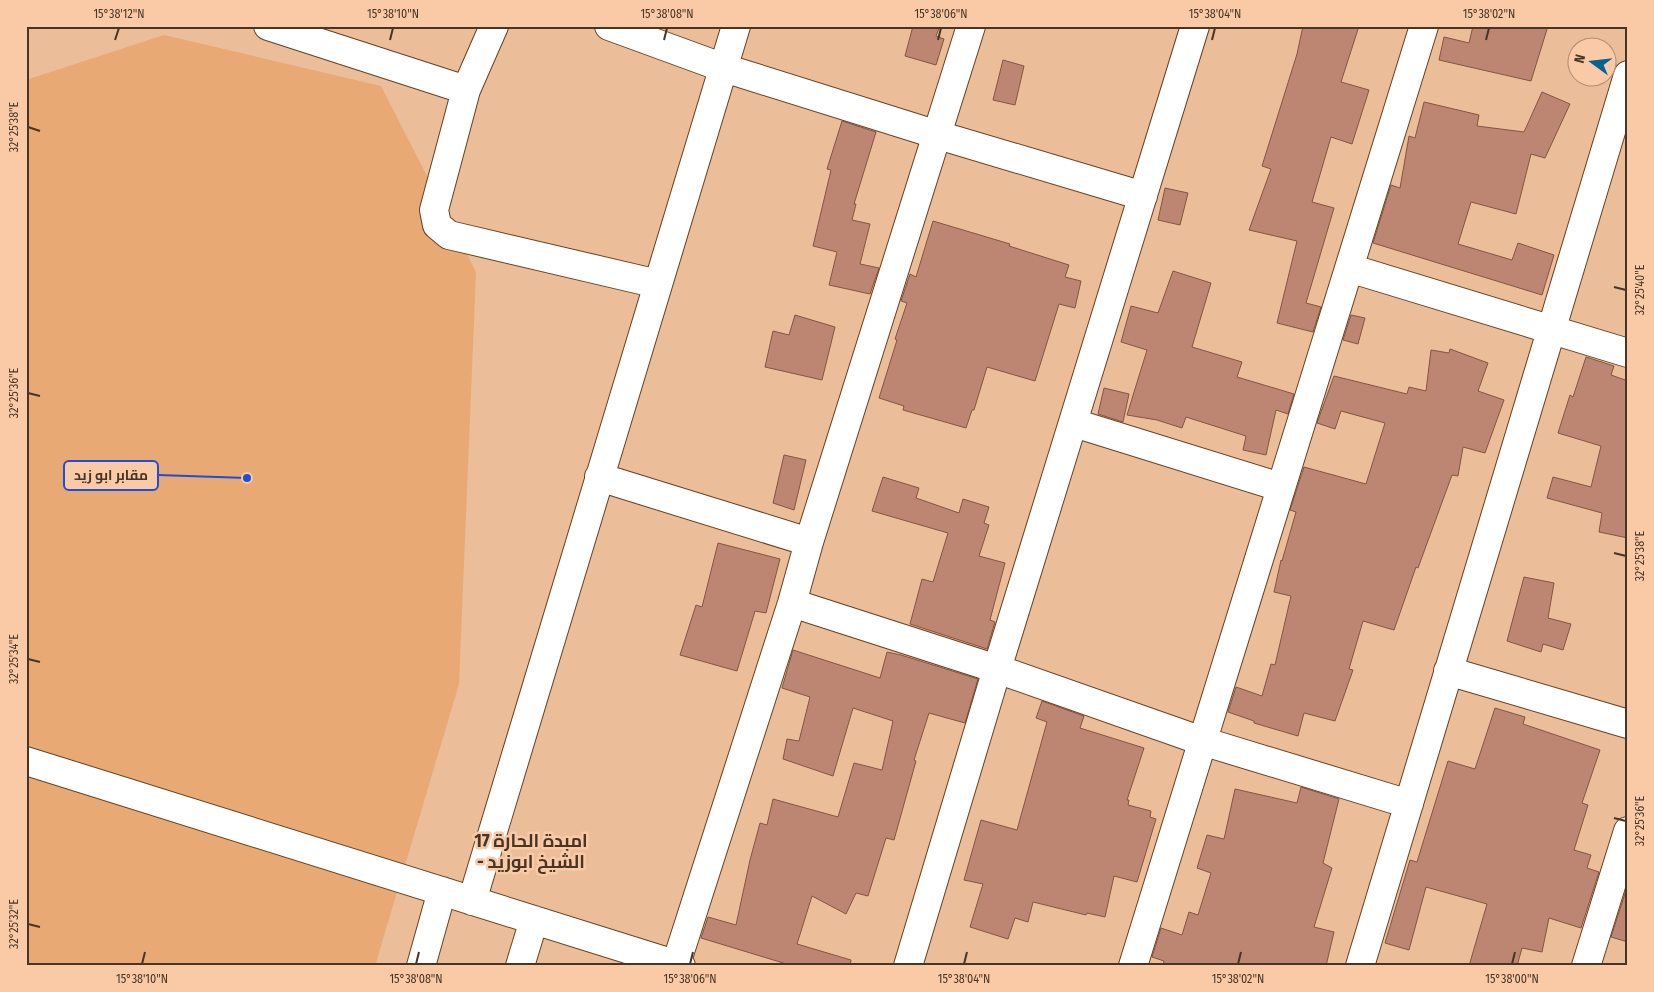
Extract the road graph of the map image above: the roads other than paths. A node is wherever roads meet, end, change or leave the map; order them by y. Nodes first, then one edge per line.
1 (494, 26) edge
2 (609, 26) edge
3 (736, 26) edge
4 (971, 26) edge
5 (1196, 26) edge
6 (1424, 26) edge
7 (274, 27) edge
8 (724, 68) junction
9 (1628, 76) edge
10 (466, 90) junction
11 (938, 135) junction
12 (1143, 196) junction
13 (1348, 268) junction
14 (658, 284) junction
15 (1551, 330) junction
16 (1628, 353) edge
17 (1074, 423) junction
18 (599, 477) junction
19 (1280, 487) junction
20 (809, 542) junction
21 (792, 603) junction
22 (997, 669) junction
23 (1448, 671) junction
24 (1628, 724) edge
25 (1202, 741) junction
26 (26, 761) edge
27 (1409, 804) junction
28 (1628, 831) edge
29 (1623, 864) edge
30 (442, 891) junction
31 (472, 901) junction
32 (534, 920) junction
33 (678, 965) edge
34 (421, 966) edge
35 (520, 966) edge
36 (908, 966) edge
37 (1133, 966) edge
38 (1360, 966) edge
39 (1586, 966) edge

1 - 10 street
2 - 8 street
3 - 8 street
4 - 11 street
5 - 12 street
6 - 13 street
7 - 10 street
8 - 11 street
8 - 14 street
9 - 15 street
10 - 14 street
11 - 12 street
11 - 20 street
12 - 17 street
13 - 15 street
13 - 19 street
14 - 18 street
15 - 16 street
15 - 23 street
17 - 19 street
17 - 22 street
18 - 20 street
18 - 31 street
19 - 25 street
20 - 21 street
21 - 22 street
21 - 33 street
22 - 25 street
22 - 36 street
23 - 24 street
23 - 27 street
25 - 27 street
25 - 37 street
26 - 30 street
27 - 38 street
28 - 29 street
29 - 39 street
30 - 31 street
30 - 34 street
31 - 32 street
32 - 33 street
32 - 35 street

